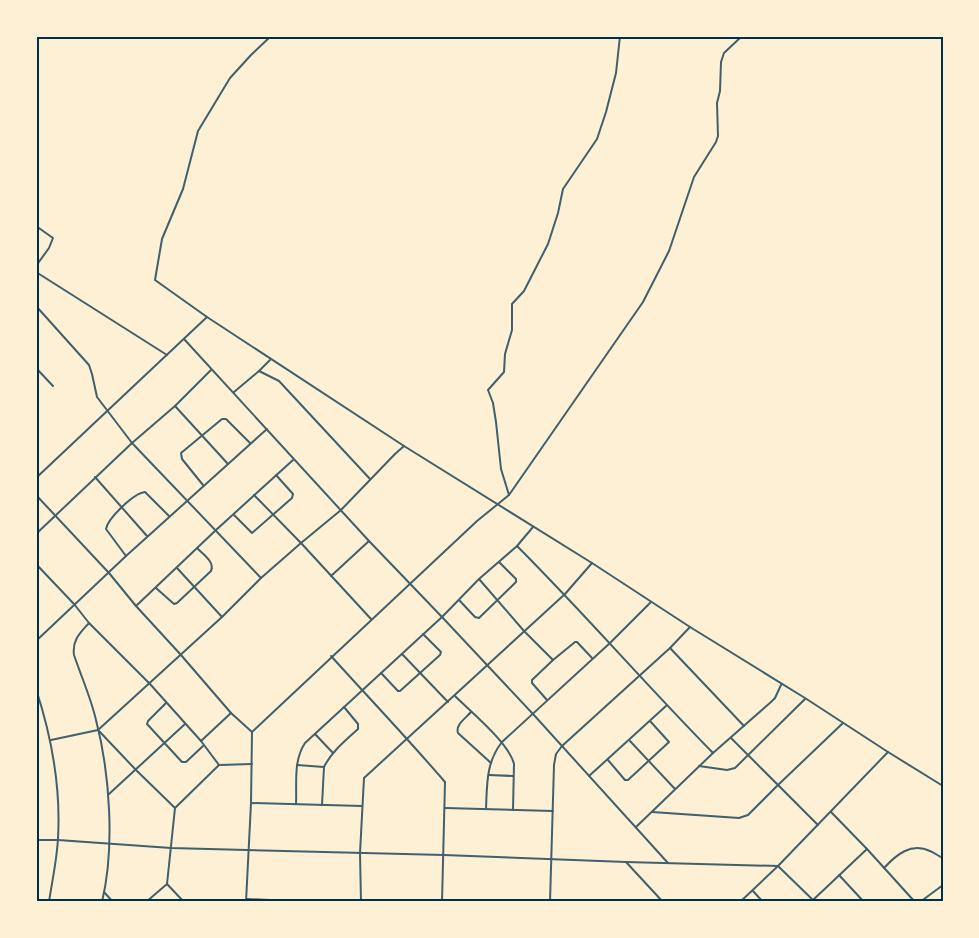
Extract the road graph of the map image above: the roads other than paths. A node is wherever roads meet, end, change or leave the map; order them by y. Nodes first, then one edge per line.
1 (271, 36) edge
2 (620, 36) edge
3 (742, 36) edge
4 (36, 225) edge
5 (36, 266) edge
6 (36, 272) edge
7 (36, 306) edge
8 (207, 317) junction
9 (184, 339) junction
10 (167, 355) junction
11 (271, 359) junction
12 (36, 368) edge
13 (212, 370) junction
14 (260, 371) junction
15 (53, 386) dead end
16 (233, 392) junction
17 (175, 406) junction
18 (108, 411) junction
19 (267, 429) junction
20 (202, 436) junction
21 (132, 443) junction
22 (250, 443) junction
23 (404, 446) junction
24 (293, 460) junction
25 (228, 464) junction
26 (276, 475) junction
27 (95, 477) junction
28 (36, 478) edge
29 (370, 479) junction
30 (203, 485) junction
31 (36, 495) edge
32 (254, 495) junction
33 (509, 495) junction
34 (188, 500) junction
35 (497, 504) junction
36 (121, 508) junction
37 (341, 510) junction
38 (273, 514) junction
39 (233, 515) junction
40 (54, 516) junction
41 (170, 516) junction
42 (532, 527) junction
43 (216, 530) junction
44 (36, 534) edge
45 (147, 537) junction
46 (369, 541) junction
47 (301, 543) junction
48 (517, 546) junction
49 (197, 548) junction
50 (126, 556) junction
51 (499, 562) junction
52 (592, 563) junction
53 (36, 564) edge
54 (176, 568) junction
55 (109, 573) junction
56 (332, 576) junction
57 (261, 578) junction
58 (479, 579) junction
59 (409, 583) junction
60 (194, 587) junction
61 (156, 588) junction
62 (565, 594) junction
63 (459, 600) junction
64 (498, 600) junction
65 (651, 602) junction
66 (74, 604) junction
67 (136, 606) junction
68 (222, 617) junction
69 (442, 617) junction
70 (371, 619) junction
71 (89, 623) junction
72 (690, 627) junction
73 (524, 631) junction
74 (423, 634) junction
75 (36, 641) edge
76 (610, 643) junction
77 (670, 648) junction
78 (402, 654) junction
79 (181, 655) junction
80 (331, 656) junction
81 (592, 659) junction
82 (553, 660) junction
83 (487, 665) junction
84 (420, 672) junction
85 (381, 673) junction
86 (639, 676) junction
87 (150, 684) junction
88 (782, 684) junction
89 (36, 689) edge
90 (362, 690) junction
91 (455, 696) junction
92 (805, 698) junction
93 (548, 700) junction
94 (448, 702) junction
95 (166, 703) junction
96 (666, 706) junction
97 (343, 707) junction
98 (471, 712) junction
99 (231, 713) junction
100 (533, 714) junction
101 (650, 721) junction
102 (843, 723) junction
103 (185, 724) junction
104 (744, 726) junction
105 (98, 730) junction
106 (252, 732) junction
107 (315, 734) junction
108 (408, 738) junction
109 (730, 738) junction
110 (51, 740) junction
111 (630, 740) junction
112 (201, 741) junction
113 (502, 742) junction
114 (165, 743) junction
115 (204, 746) junction
116 (562, 746) junction
117 (333, 753) junction
118 (713, 753) junction
119 (888, 753) junction
120 (747, 756) junction
121 (608, 760) junction
122 (649, 761) junction
123 (252, 764) junction
124 (491, 764) junction
125 (219, 765) junction
126 (297, 765) junction
127 (324, 766) junction
128 (699, 766) junction
129 (136, 770) junction
130 (488, 775) junction
131 (513, 776) junction
132 (589, 776) junction
133 (778, 785) junction
134 (943, 786) edge
135 (675, 789) junction
136 (109, 794) junction
137 (251, 803) junction
138 (296, 804) junction
139 (322, 805) junction
140 (363, 806) junction
141 (175, 808) junction
142 (445, 808) junction
143 (486, 809) junction
144 (513, 810) junction
145 (830, 811) junction
146 (553, 812) junction
147 (652, 812) junction
148 (818, 825) junction
149 (636, 827) junction
150 (36, 840) edge
151 (58, 840) junction
152 (108, 843) junction
153 (171, 848) junction
154 (867, 849) junction
155 (249, 850) junction
156 (360, 853) junction
157 (444, 855) junction
158 (552, 858) junction
159 (943, 858) edge
160 (626, 862) junction
161 (668, 863) junction
162 (778, 866) junction
163 (884, 868) junction
164 (839, 875) junction
165 (167, 884) junction
166 (943, 885) edge
167 (752, 890) junction
168 (104, 892) junction
169 (246, 900) edge
170 (814, 901) edge
171 (49, 902) edge
172 (102, 902) edge
173 (113, 902) edge
174 (146, 902) edge
175 (184, 902) edge
176 (292, 902) edge
177 (313, 902) edge
178 (361, 902) edge
179 (442, 902) edge
180 (550, 902) edge
181 (663, 902) edge
182 (740, 902) edge
183 (763, 902) edge
184 (864, 902) edge
185 (915, 902) edge
186 (920, 902) edge

1 - 8 street
2 - 33 street
3 - 33 street
4 - 5 street
6 - 10 street
7 - 18 street
8 - 9 street
8 - 11 street
9 - 10 street
9 - 13 street
10 - 18 street
11 - 14 street
11 - 23 street
12 - 15 street
13 - 16 street
13 - 17 street
14 - 16 street
14 - 29 street
16 - 19 street
17 - 20 street
17 - 21 street
18 - 21 street
18 - 28 street
19 - 22 street
19 - 24 street
20 - 22 street
20 - 25 street
20 - 30 street
21 - 27 street
21 - 34 street
22 - 25 street
23 - 29 street
23 - 35 street
24 - 26 street
24 - 37 street
25 - 30 street
26 - 32 street
26 - 38 street
27 - 36 street
27 - 40 street
29 - 37 street
30 - 34 street
31 - 40 street
32 - 38 street
32 - 39 street
33 - 35 street
34 - 41 street
34 - 43 street
35 - 42 street
35 - 59 street
36 - 41 street
36 - 45 street
36 - 50 street
37 - 46 street
37 - 47 street
38 - 39 street
38 - 47 street
39 - 43 street
40 - 44 street
40 - 55 street
41 - 45 street
42 - 48 street
42 - 52 street
43 - 49 street
43 - 57 street
45 - 50 street
46 - 56 street
46 - 59 street
47 - 56 street
47 - 57 street
48 - 51 street
48 - 62 street
49 - 54 street
49 - 60 street
50 - 55 street
51 - 58 street
51 - 64 street
52 - 62 street
52 - 65 street
53 - 66 street
54 - 60 street
54 - 61 street
55 - 66 street
55 - 67 street
56 - 70 street
57 - 68 street
58 - 63 street
58 - 64 street
59 - 69 street
59 - 70 street
60 - 61 street
60 - 68 street
61 - 67 street
62 - 73 street
62 - 76 street
63 - 64 street
63 - 69 street
64 - 73 street
65 - 72 street
65 - 76 street
66 - 71 street
66 - 75 street
67 - 79 street
68 - 79 street
69 - 74 street
69 - 83 street
70 - 80 street
71 - 87 street
71 - 105 street
72 - 77 street
72 - 88 street
73 - 82 street
73 - 83 street
74 - 78 street
74 - 84 street
76 - 81 street
76 - 86 street
77 - 86 street
77 - 104 street
78 - 84 street
78 - 85 street
79 - 87 street
79 - 99 street
80 - 90 street
80 - 106 street
81 - 82 street
81 - 93 street
82 - 93 street
83 - 91 street
83 - 100 street
84 - 85 street
84 - 94 street
85 - 90 street
86 - 96 street
86 - 116 street
87 - 95 street
87 - 105 street
88 - 92 street
88 - 104 street
89 - 110 street
90 - 97 street
90 - 108 street
91 - 94 street
91 - 98 street
92 - 102 street
92 - 120 street
93 - 100 street
94 - 108 street
95 - 103 street
95 - 114 street
96 - 101 street
96 - 118 street
97 - 107 street
97 - 117 street
98 - 113 street
98 - 124 street
99 - 106 street
99 - 112 street
100 - 113 street
100 - 116 street
101 - 111 street
101 - 122 street
102 - 119 street
102 - 133 street
103 - 112 street
103 - 114 street
104 - 109 street
105 - 110 street
105 - 129 street
105 - 136 street
106 - 123 street
107 - 117 street
107 - 126 street
108 - 140 street
108 - 142 street
109 - 118 street
109 - 120 street
110 - 151 street
111 - 121 street
111 - 122 street
112 - 115 street
113 - 124 street
113 - 131 street
114 - 115 street
114 - 129 street
115 - 125 street
116 - 132 street
116 - 146 street
117 - 127 street
118 - 128 street
119 - 134 street
119 - 145 street
120 - 128 street
120 - 133 street
121 - 122 street
121 - 132 street
122 - 135 street
123 - 125 street
123 - 137 street
124 - 130 street
125 - 141 street
126 - 127 street
126 - 138 street
127 - 139 street
128 - 135 street
129 - 136 street
129 - 141 street
130 - 131 street
130 - 143 street
131 - 144 street
132 - 149 street
133 - 147 street
133 - 148 street
135 - 147 street
136 - 152 street
137 - 138 street
137 - 155 street
138 - 139 street
139 - 140 street
140 - 156 street
141 - 153 street
142 - 143 street
142 - 157 street
143 - 144 street
144 - 146 street
145 - 148 street
145 - 154 street
146 - 158 street
147 - 149 street
148 - 162 street
149 - 161 street
150 - 151 street
151 - 152 street
151 - 171 street
152 - 153 street
152 - 168 street
153 - 155 street
153 - 165 street
154 - 163 street
154 - 164 street
155 - 156 street
155 - 169 street
156 - 157 street
156 - 178 street
157 - 158 street
157 - 179 street
158 - 160 street
158 - 180 street
159 - 163 street
160 - 161 street
160 - 181 street
161 - 162 street
162 - 167 street
162 - 170 street
163 - 185 street
164 - 170 street
164 - 184 street
165 - 174 street
165 - 175 street
166 - 186 street
167 - 182 street
167 - 183 street
168 - 172 street
168 - 173 street
169 - 176 street
176 - 177 street

